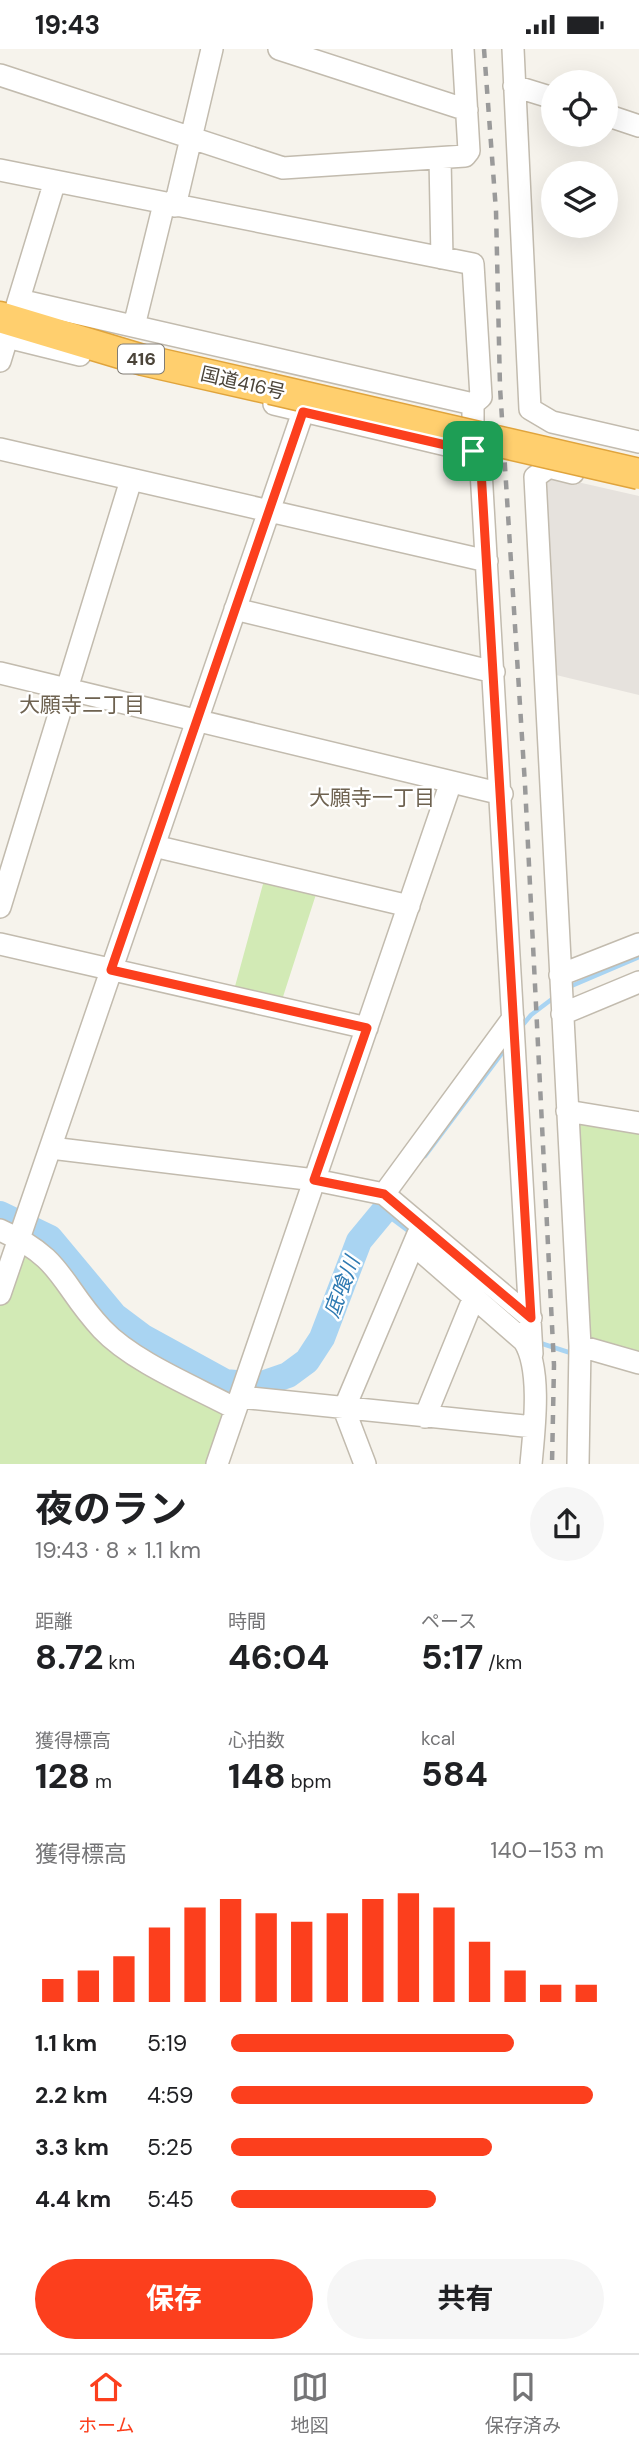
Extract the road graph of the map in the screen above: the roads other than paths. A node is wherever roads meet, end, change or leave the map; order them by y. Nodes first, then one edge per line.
1 (212, 49) edge
2 (279, 49) edge
3 (463, 49) edge
4 (513, 49) edge
5 (0, 75) edge
6 (514, 86) junction
7 (541, 94) edge
8 (467, 110) junction
9 (618, 119) edge
10 (639, 126) edge
11 (191, 139) junction
12 (440, 158) junction
13 (0, 170) edge
14 (55, 181) junction
15 (170, 205) junction
16 (442, 258) junction
17 (10, 318) edge
18 (134, 326) junction
19 (0, 361) edge
20 (272, 380) junction
21 (473, 404) junction
22 (303, 412) junction
23 (552, 422) junction
24 (639, 442) edge
25 (0, 450) edge
26 (473, 451) junction
27 (639, 456) edge
28 (549, 467) junction
29 (639, 474) edge
30 (131, 480) junction
31 (639, 488) edge
32 (269, 512) junction
33 (487, 561) junction
34 (235, 609) junction
35 (494, 672) junction
36 (0, 673) edge
37 (66, 688) junction
38 (197, 720) junction
39 (451, 782) junction
40 (502, 794) junction
41 (154, 846) junction
42 (409, 906) junction
43 (0, 907) edge
44 (0, 944) edge
45 (639, 944) edge
46 (111, 970) junction
47 (560, 975) junction
48 (639, 982) edge
49 (562, 1014) junction
50 (513, 1019) junction
51 (367, 1028) junction
52 (567, 1111) junction
53 (639, 1123) edge
54 (51, 1148) junction
55 (314, 1180) junction
56 (384, 1194) junction
57 (10, 1234) edge
58 (418, 1235) junction
59 (0, 1294) edge
60 (474, 1297) junction
61 (531, 1318) junction
62 (580, 1346) junction
63 (532, 1354) junction
64 (639, 1363) edge
65 (238, 1403) junction
66 (344, 1409) junction
67 (425, 1417) junction
68 (534, 1427) junction
69 (217, 1464) edge
70 (365, 1464) edge
71 (531, 1464) edge
72 (578, 1464) edge

1 - 11 street
2 - 8 street
3 - 8 street
4 - 6 street
5 - 11 street
6 - 7 street
6 - 23 street
8 - 12 street
9 - 10 street
11 - 12 street
11 - 15 street
12 - 16 street
13 - 14 street
14 - 15 street
14 - 17 street
15 - 16 street
15 - 18 street
16 - 21 street
17 - 18 street
17 - 19 street
17 - 20 highway, 国道416号 / 416
17 - 22 street
18 - 21 street
20 - 27 highway, 国道416号 / 416
20 - 29 highway, 国道416号 / 416, bridge
21 - 26 street
22 - 26 street
22 - 32 street
23 - 24 street
23 - 28 street
25 - 30 street
26 - 33 street
28 - 31 street
28 - 47 street
30 - 32 street
30 - 37 street
32 - 33 street
32 - 34 street
33 - 35 street
34 - 35 street
34 - 38 street
35 - 40 street
36 - 37 street
37 - 38 street
37 - 43 street
38 - 39 street
38 - 41 street
39 - 40 street
39 - 42 street
40 - 50 street
41 - 42 street
41 - 46 street
42 - 51 street
44 - 46 street
45 - 47 street
46 - 51 street
46 - 54 street
47 - 49 street
48 - 49 street
49 - 52 street
50 - 56 street
50 - 61 street
51 - 55 street
52 - 53 street
52 - 62 street
54 - 55 street
54 - 57 street
55 - 56 street
55 - 65 street
56 - 58 street
57 - 59 street
57 - 65 street
58 - 60 street
58 - 61 street
58 - 66 street
60 - 63 street
60 - 67 street
61 - 63 street
62 - 64 street
62 - 72 street
63 - 68 street
65 - 66 street
65 - 69 street
66 - 67 street
66 - 70 street
67 - 68 street
68 - 71 street

